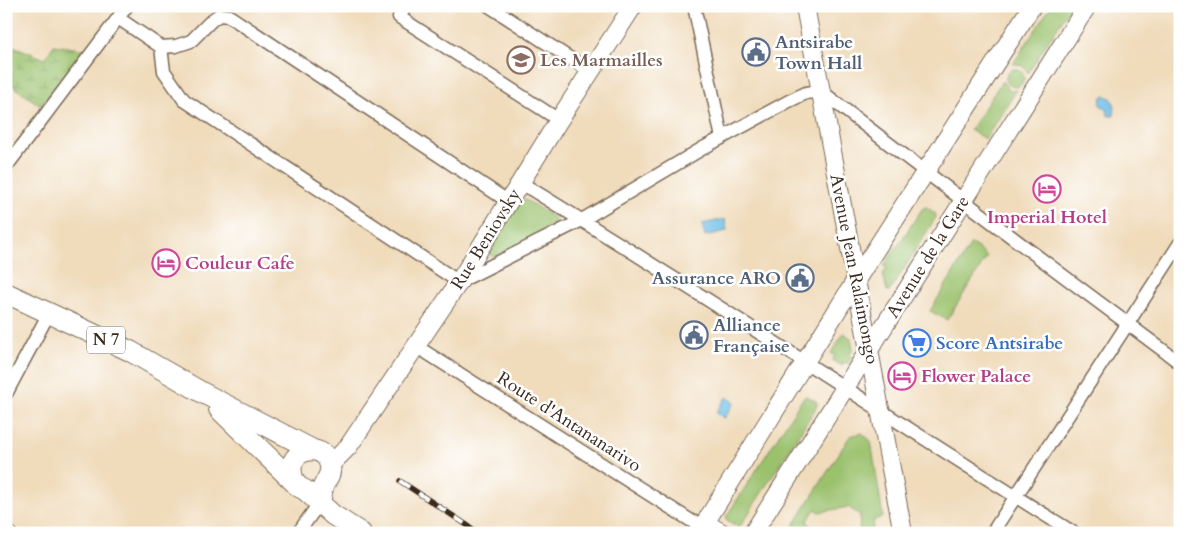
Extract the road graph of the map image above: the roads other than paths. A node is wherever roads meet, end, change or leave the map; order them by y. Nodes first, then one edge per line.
1 (406, 6) edge
2 (489, 6) edge
3 (633, 6) edge
4 (694, 6) edge
5 (805, 6) edge
6 (1032, 6) edge
7 (1087, 6) edge
8 (126, 7) edge
9 (118, 18) junction
10 (161, 46) junction
11 (591, 72) junction
12 (821, 91) junction
13 (559, 120) junction
14 (722, 138) junction
15 (6, 167) edge
16 (926, 173) junction
17 (521, 183) junction
18 (964, 200) junction
19 (509, 202) junction
20 (582, 220) junction
21 (1180, 243) edge
22 (856, 280) junction
23 (460, 282) junction
24 (6, 293) edge
25 (49, 313) junction
26 (1127, 323) junction
27 (416, 346) junction
28 (870, 348) junction
29 (805, 362) junction
30 (1180, 363) edge
31 (844, 388) junction
32 (203, 393) junction
33 (6, 394) edge
34 (881, 412) junction
35 (313, 450) junction
36 (330, 465) junction
37 (311, 490) junction
38 (1016, 497) junction
39 (705, 523) junction
40 (6, 530) edge
41 (10, 533) edge
42 (298, 533) edge
43 (361, 533) edge
44 (722, 533) edge
45 (753, 533) edge
46 (903, 533) edge
47 (992, 533) edge
48 (1074, 533) edge

1 - 13 street
2 - 11 street
3 - 11 street, Rue Beniovsky
4 - 14 street
5 - 12 street, Avenue Jean Ralaimongo
6 - 16 street
7 - 18 street, Avenue de la Gare
8 - 9 street
9 - 10 street
9 - 15 street
10 - 19 street
10 - 23 street
11 - 13 street, Rue Beniovsky
12 - 14 street
12 - 16 street
12 - 22 street, Avenue Jean Ralaimongo
13 - 17 street, Rue Beniovsky
14 - 20 street
16 - 18 street
16 - 22 street
17 - 19 street, Rue Beniovsky
17 - 20 street
18 - 26 street
18 - 28 street, Avenue de la Gare
19 - 23 street, Rue Beniovsky
20 - 23 street
20 - 29 street
21 - 26 street
22 - 28 street, Avenue Jean Ralaimongo
22 - 29 street
23 - 27 street, Rue Beniovsky
24 - 25 main road, N 7
25 - 32 main road, N 7
25 - 33 street
26 - 30 street
26 - 38 street
27 - 36 street, Rue Beniovsky
27 - 39 street, Route d'Antananarivo
28 - 31 street, Avenue de la Gare
28 - 34 street, Avenue Jean Ralaimongo
29 - 31 street
29 - 39 street
31 - 34 street
31 - 45 street, Avenue de la Gare
32 - 35 main road, N 7
32 - 37 main road, N 7
34 - 38 street
34 - 46 street, Avenue Jean Ralaimongo
35 - 36 main road, N 7
35 - 37 main road
36 - 37 main road
37 - 42 street
37 - 43 main road, N 7
38 - 47 street
38 - 48 street
39 - 44 street
40 - 41 street

